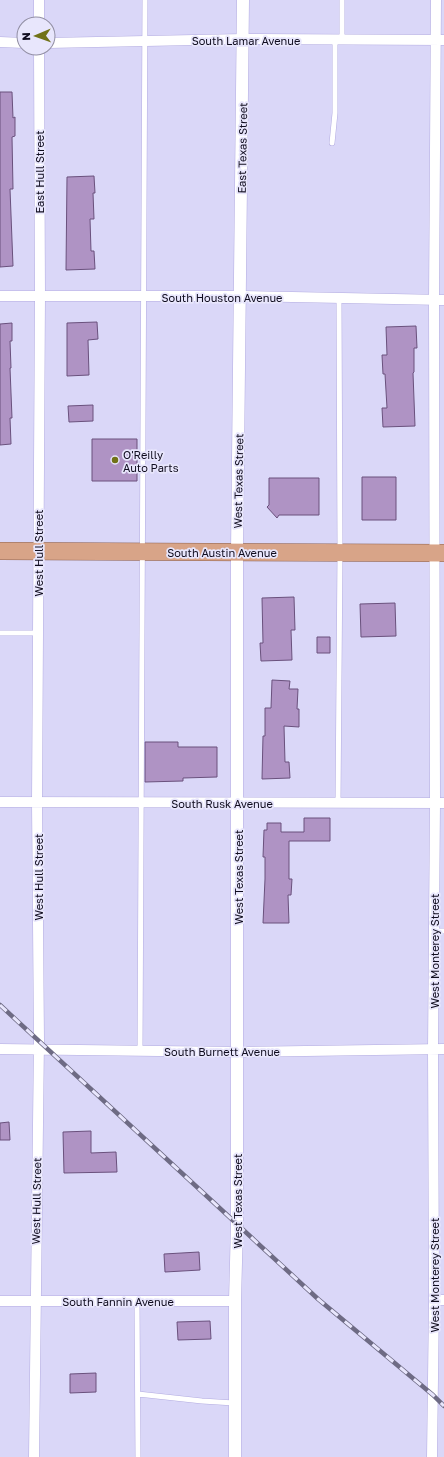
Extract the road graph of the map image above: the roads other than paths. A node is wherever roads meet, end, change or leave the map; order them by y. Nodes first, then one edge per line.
1 (39, 0) edge
2 (145, 0) edge
3 (243, 0) edge
4 (342, 0) edge
5 (436, 0) edge
6 (39, 16) edge
7 (243, 39) junction
8 (338, 40) junction
9 (440, 40) edge
10 (145, 41) junction
11 (0, 42) edge
12 (16, 43) edge
13 (56, 43) edge
14 (39, 56) edge
15 (332, 143) dead end
16 (0, 296) edge
17 (40, 296) junction
18 (144, 296) junction
19 (240, 296) junction
20 (339, 298) junction
21 (439, 300) edge
22 (0, 551) edge
23 (38, 552) junction
24 (142, 552) junction
25 (237, 552) junction
26 (340, 552) junction
27 (440, 552) edge
28 (0, 633) edge
29 (38, 633) junction
30 (0, 802) edge
31 (141, 802) junction
32 (238, 802) junction
33 (37, 803) junction
34 (338, 803) junction
35 (439, 803) edge
36 (439, 931) edge
37 (0, 1049) edge
38 (433, 1049) junction
39 (444, 1049) edge
40 (38, 1050) junction
41 (140, 1051) junction
42 (237, 1052) junction
43 (0, 1300) edge
44 (439, 1300) edge
45 (35, 1301) junction
46 (137, 1301) junction
47 (235, 1301) junction
48 (138, 1394) junction
49 (235, 1403) junction
50 (34, 1457) edge
51 (138, 1457) edge
52 (235, 1457) edge
53 (432, 1457) edge

1 - 6 street
2 - 10 lane
3 - 7 street, East Texas Street
4 - 8 lane
5 - 9 street, West Monterey Street
7 - 8 street, South Lamar Avenue
7 - 10 street, South Lamar Avenue
7 - 19 street, East Texas Street
8 - 9 street, South Lamar Avenue
8 - 15 lane
9 - 21 street, West Monterey Street
10 - 13 street, South Lamar Avenue
10 - 18 lane
11 - 12 street
14 - 17 street, East Hull Street
16 - 17 street, South Houston Avenue
17 - 18 street, South Houston Avenue
17 - 23 street, West Hull Street
18 - 19 street, South Houston Avenue
18 - 24 lane
19 - 20 street, South Houston Avenue
19 - 25 street, West Texas Street
20 - 21 street, South Houston Avenue
20 - 26 lane
21 - 27 street, West Monterey Street
22 - 23 highway, South Austin Avenue
23 - 24 highway, South Austin Avenue
23 - 29 street, West Hull Street
24 - 25 highway, South Austin Avenue
24 - 31 lane
25 - 26 highway, South Austin Avenue
25 - 32 street, West Texas Street
26 - 27 highway, South Austin Avenue
26 - 34 lane
27 - 35 street, West Monterey Street
28 - 29 lane
29 - 33 street, West Hull Street
30 - 33 street, South Rusk Avenue
31 - 32 street, South Rusk Avenue
31 - 33 street, South Rusk Avenue
31 - 41 lane
32 - 34 street, South Rusk Avenue
32 - 42 street, West Texas Street
33 - 40 street, West Hull Street
34 - 35 street, South Rusk Avenue
35 - 36 street, West Monterey Street
36 - 38 street, West Monterey Street
37 - 40 street, South Burnett Avenue
38 - 39 street, South Burnett Avenue
38 - 42 street, South Burnett Avenue
38 - 44 street, West Monterey Street
40 - 41 street, South Burnett Avenue
40 - 45 street, West Hull Street
41 - 42 street, South Burnett Avenue
42 - 47 street, West Texas Street
43 - 45 street, South Fannin Avenue
44 - 53 street, West Monterey Street
45 - 46 street, South Fannin Avenue
45 - 50 street, West Hull Street
46 - 47 street, South Fannin Avenue
46 - 48 lane
47 - 49 street, West Texas Street
48 - 49 lane
48 - 51 lane
49 - 52 street, West Texas Street

